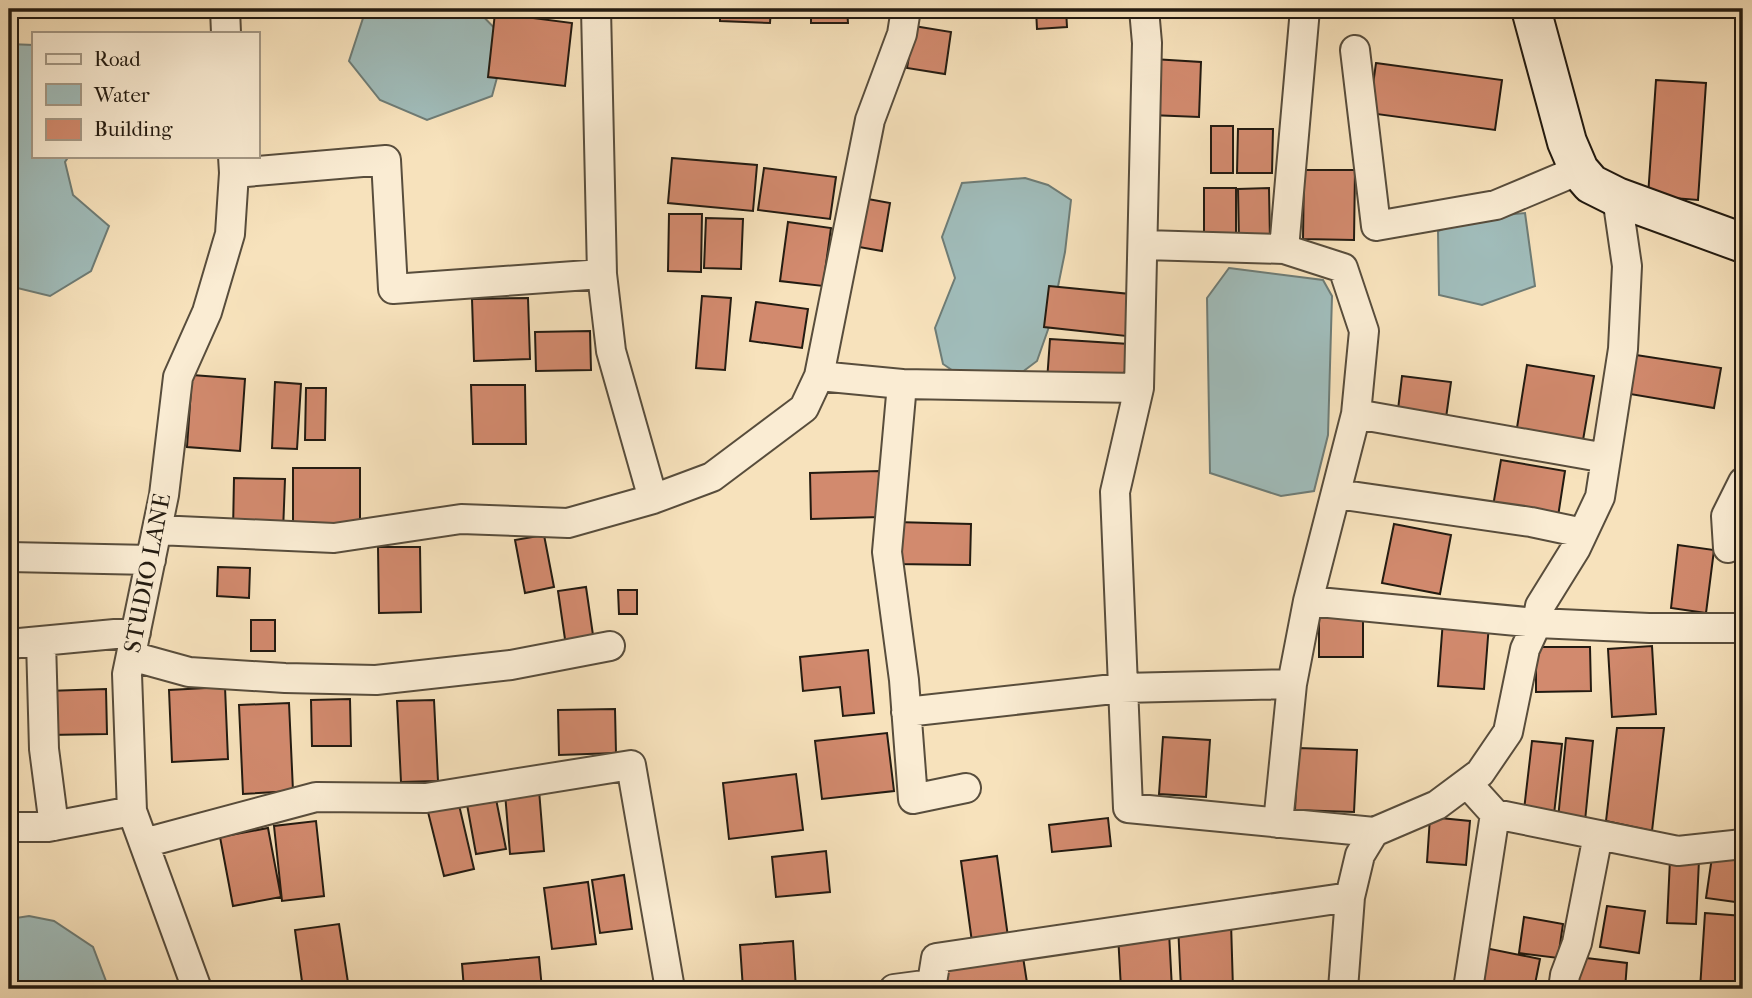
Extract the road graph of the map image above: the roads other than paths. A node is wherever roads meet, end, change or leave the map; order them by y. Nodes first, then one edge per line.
1 (225, 9) edge
2 (596, 9) edge
3 (906, 9) edge
4 (1144, 9) edge
5 (1305, 9) edge
6 (1531, 9) edge
7 (226, 32) edge
8 (1355, 50) dead end
9 (234, 164) edge
10 (1579, 170) junction
11 (1617, 197) junction
12 (1743, 243) edge
13 (1143, 245) junction
14 (1284, 249) junction
15 (602, 274) junction
16 (819, 376) junction
17 (902, 384) junction
18 (1139, 388) junction
19 (1356, 414) junction
20 (1606, 458) junction
21 (1743, 482) edge
22 (1337, 495) junction
23 (653, 499) junction
24 (157, 530) junction
25 (1583, 533) junction
26 (1728, 548) dead end
27 (9, 557) edge
28 (151, 560) junction
29 (1308, 601) junction
30 (1537, 623) junction
31 (1743, 628) edge
32 (41, 641) junction
33 (9, 644) edge
34 (133, 644) junction
35 (610, 646) dead end
36 (1292, 684) junction
37 (1122, 688) junction
38 (906, 712) junction
39 (1467, 783) junction
40 (966, 788) dead end
41 (132, 811) junction
42 (1495, 814) junction
43 (1278, 823) junction
44 (54, 826) junction
45 (9, 827) edge
46 (1374, 832) junction
47 (1598, 835) junction
48 (144, 844) junction
49 (1743, 844) edge
50 (1350, 897) junction
51 (931, 987) edge
52 (197, 989) edge
53 (670, 989) edge
54 (894, 989) edge
55 (1343, 989) edge
56 (1468, 989) edge
57 (1563, 989) edge

1 - 7 street
2 - 15 street
3 - 16 street
4 - 13 street
5 - 14 street
6 - 10 main road
8 - 10 street
9 - 15 street
9 - 24 street, STUDIO LANE
10 - 11 main road
11 - 12 main road
11 - 20 street
13 - 14 street
13 - 18 street
14 - 19 street
15 - 23 street
16 - 17 street
16 - 23 street
17 - 18 street
17 - 38 street
18 - 37 street
19 - 20 street
19 - 22 street
20 - 25 street
21 - 26 street
22 - 25 street
22 - 29 street
23 - 24 street
24 - 28 street, STUDIO LANE
25 - 30 street
27 - 28 street
28 - 34 street, STUDIO LANE
29 - 30 street
29 - 36 street
30 - 31 street
30 - 39 street
32 - 33 street
32 - 34 street
32 - 44 street
34 - 35 street
34 - 41 street, STUDIO LANE
36 - 37 street
36 - 43 street
37 - 38 street
37 - 43 street
38 - 40 street
39 - 42 street
39 - 46 street
41 - 44 street
41 - 48 street, STUDIO LANE
42 - 47 street
42 - 56 street
43 - 46 street
44 - 45 street
46 - 50 street
47 - 49 street
47 - 57 street
48 - 52 street, STUDIO LANE
48 - 53 street
50 - 51 street
50 - 55 street
51 - 54 street

